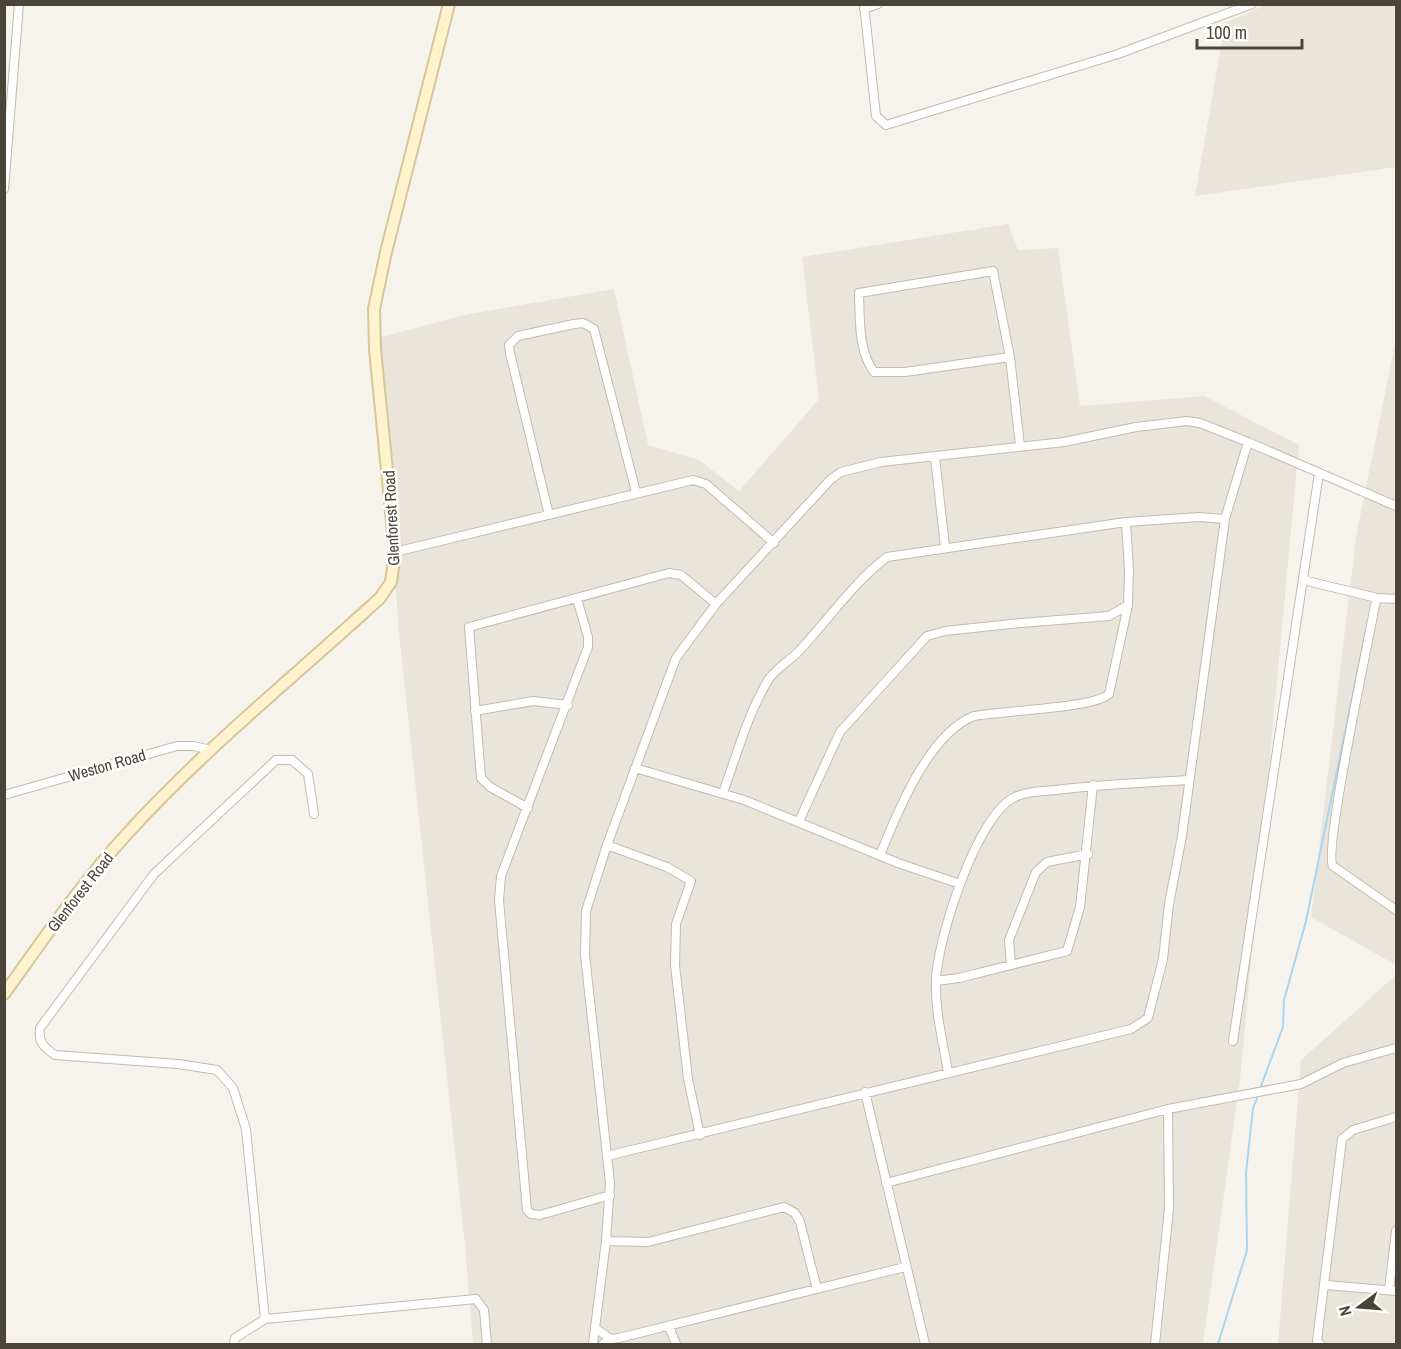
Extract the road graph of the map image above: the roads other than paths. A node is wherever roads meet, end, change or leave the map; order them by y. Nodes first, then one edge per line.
1 (19, 4) edge
2 (449, 4) edge
3 (878, 4) edge
4 (1252, 4) edge
5 (864, 7) edge
6 (4, 189) edge
7 (1010, 357) junction
8 (1248, 442) junction
9 (1020, 446) junction
10 (935, 457) junction
11 (1319, 473) junction
12 (636, 492) junction
13 (1396, 506) edge
14 (549, 515) junction
15 (1225, 519) junction
16 (1126, 522) junction
17 (774, 543) junction
18 (945, 547) junction
19 (395, 552) junction
20 (1303, 579) junction
21 (1377, 598) junction
22 (577, 599) junction
23 (1396, 600) edge
24 (716, 604) junction
25 (1128, 605) junction
26 (568, 705) junction
27 (475, 711) junction
28 (211, 750) junction
29 (635, 768) junction
30 (1188, 780) junction
31 (1093, 785) junction
32 (723, 793) junction
33 (4, 795) edge
34 (528, 808) junction
35 (314, 814) dead end
36 (799, 821) junction
37 (607, 845) junction
38 (1088, 854) junction
39 (880, 855) junction
40 (960, 884) junction
41 (1396, 910) edge
42 (1011, 964) junction
43 (936, 981) junction
44 (4, 994) edge
45 (1233, 1041) dead end
46 (1396, 1048) edge
47 (948, 1072) junction
48 (865, 1092) junction
49 (1168, 1109) junction
50 (1396, 1117) edge
51 (700, 1135) junction
52 (607, 1156) junction
53 (886, 1183) junction
54 (610, 1195) junction
55 (1396, 1231) edge
56 (606, 1241) junction
57 (905, 1267) junction
58 (1326, 1285) junction
59 (817, 1289) junction
60 (1393, 1290) edge
61 (265, 1319) junction
62 (669, 1327) junction
63 (595, 1328) junction
64 (611, 1339) junction
65 (234, 1344) edge
66 (487, 1344) edge
67 (593, 1344) edge
68 (603, 1344) edge
69 (676, 1344) edge
70 (925, 1344) edge
71 (1155, 1344) edge
72 (1320, 1344) edge

1 - 6 street
2 - 19 street, Glenforest Road
3 - 5 street
4 - 5 street
7 - 7 street
7 - 9 street
8 - 9 street
8 - 11 street
8 - 15 street
9 - 10 street
10 - 17 street
10 - 18 street
11 - 13 street
11 - 20 street
12 - 14 street
12 - 14 street
12 - 17 street
14 - 19 street
15 - 16 street
15 - 30 street
16 - 18 street
16 - 25 street
17 - 24 street
18 - 32 street
19 - 28 street, Glenforest Road
20 - 21 street
20 - 45 street
21 - 23 street
21 - 41 street
22 - 24 street
22 - 26 street
22 - 27 street
24 - 29 street
25 - 36 street
25 - 39 street
26 - 27 street
26 - 34 street
27 - 34 street
28 - 33 street, Weston Road
28 - 44 street, Glenforest Road
29 - 32 street
29 - 37 street
30 - 31 street
30 - 47 street
31 - 38 street
31 - 40 street
32 - 36 street
34 - 54 street
35 - 61 street
36 - 39 street
37 - 51 street
37 - 52 street
38 - 42 street
38 - 42 street
39 - 40 street
40 - 43 street
42 - 43 street
43 - 47 street
46 - 49 street
47 - 48 street
48 - 51 street
48 - 53 street
49 - 53 street
49 - 71 street
50 - 58 street
51 - 52 street
52 - 54 street
53 - 57 street
54 - 56 street
55 - 60 street
56 - 59 street
56 - 63 street
57 - 59 street
57 - 70 street
58 - 60 street
58 - 72 street
59 - 62 street
61 - 65 street
61 - 66 street
62 - 64 street
62 - 69 street
63 - 64 street
63 - 67 street
64 - 68 street

